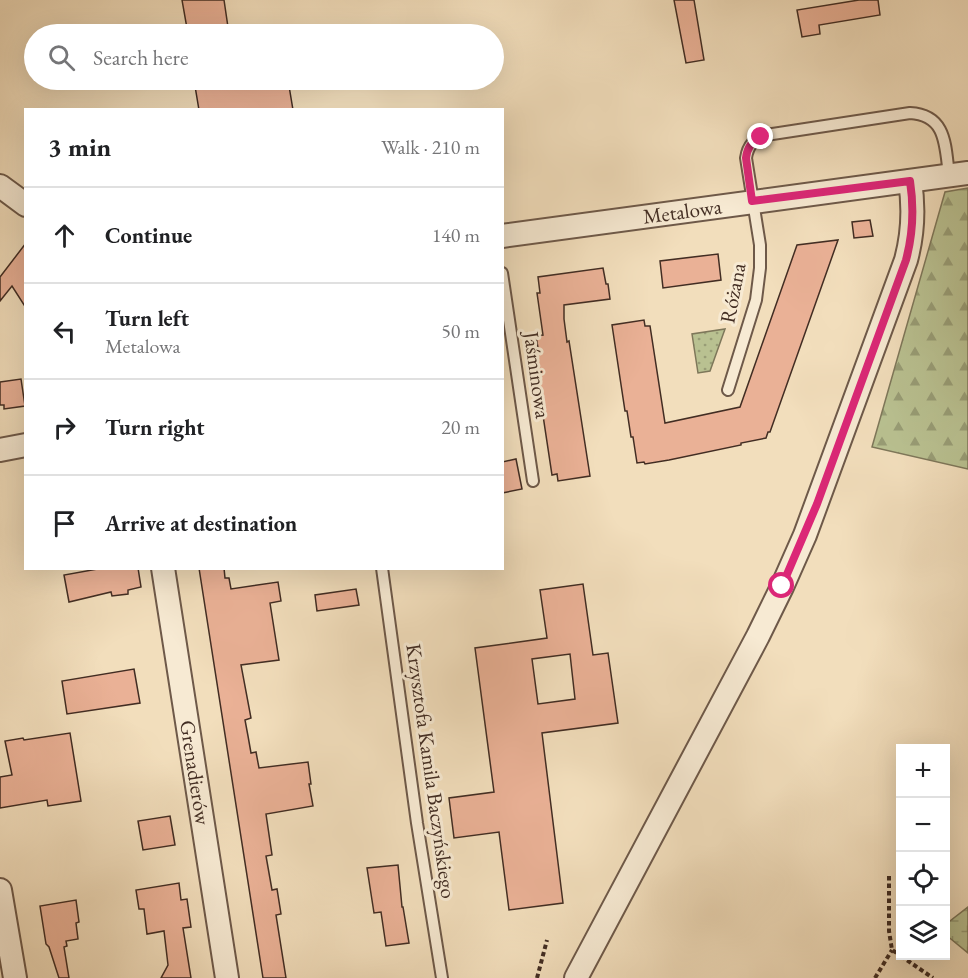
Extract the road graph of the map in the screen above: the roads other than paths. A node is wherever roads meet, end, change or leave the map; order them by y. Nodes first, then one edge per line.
1 (958, 174) edge
2 (910, 181) junction
3 (0, 186) edge
4 (752, 201) junction
5 (24, 204) edge
6 (504, 236) edge
7 (504, 286) edge
8 (728, 390) dead end
9 (24, 445) edge
10 (0, 450) edge
11 (533, 481) dead end
12 (163, 570) edge
13 (382, 570) edge
14 (0, 890) edge
15 (15, 978) edge
16 (227, 978) edge
17 (442, 978) edge
18 (576, 978) edge

1 - 2 street, Metalowa
1 - 4 lane, Różana
2 - 4 street, Metalowa
2 - 18 street
3 - 5 street
4 - 6 street, Metalowa
4 - 8 lane, Różana
7 - 11 lane, Jaśminowa
9 - 10 street
12 - 16 street, Grenadierów
13 - 17 lane, Krzysztofa Kamila Baczyńskiego
14 - 15 street

